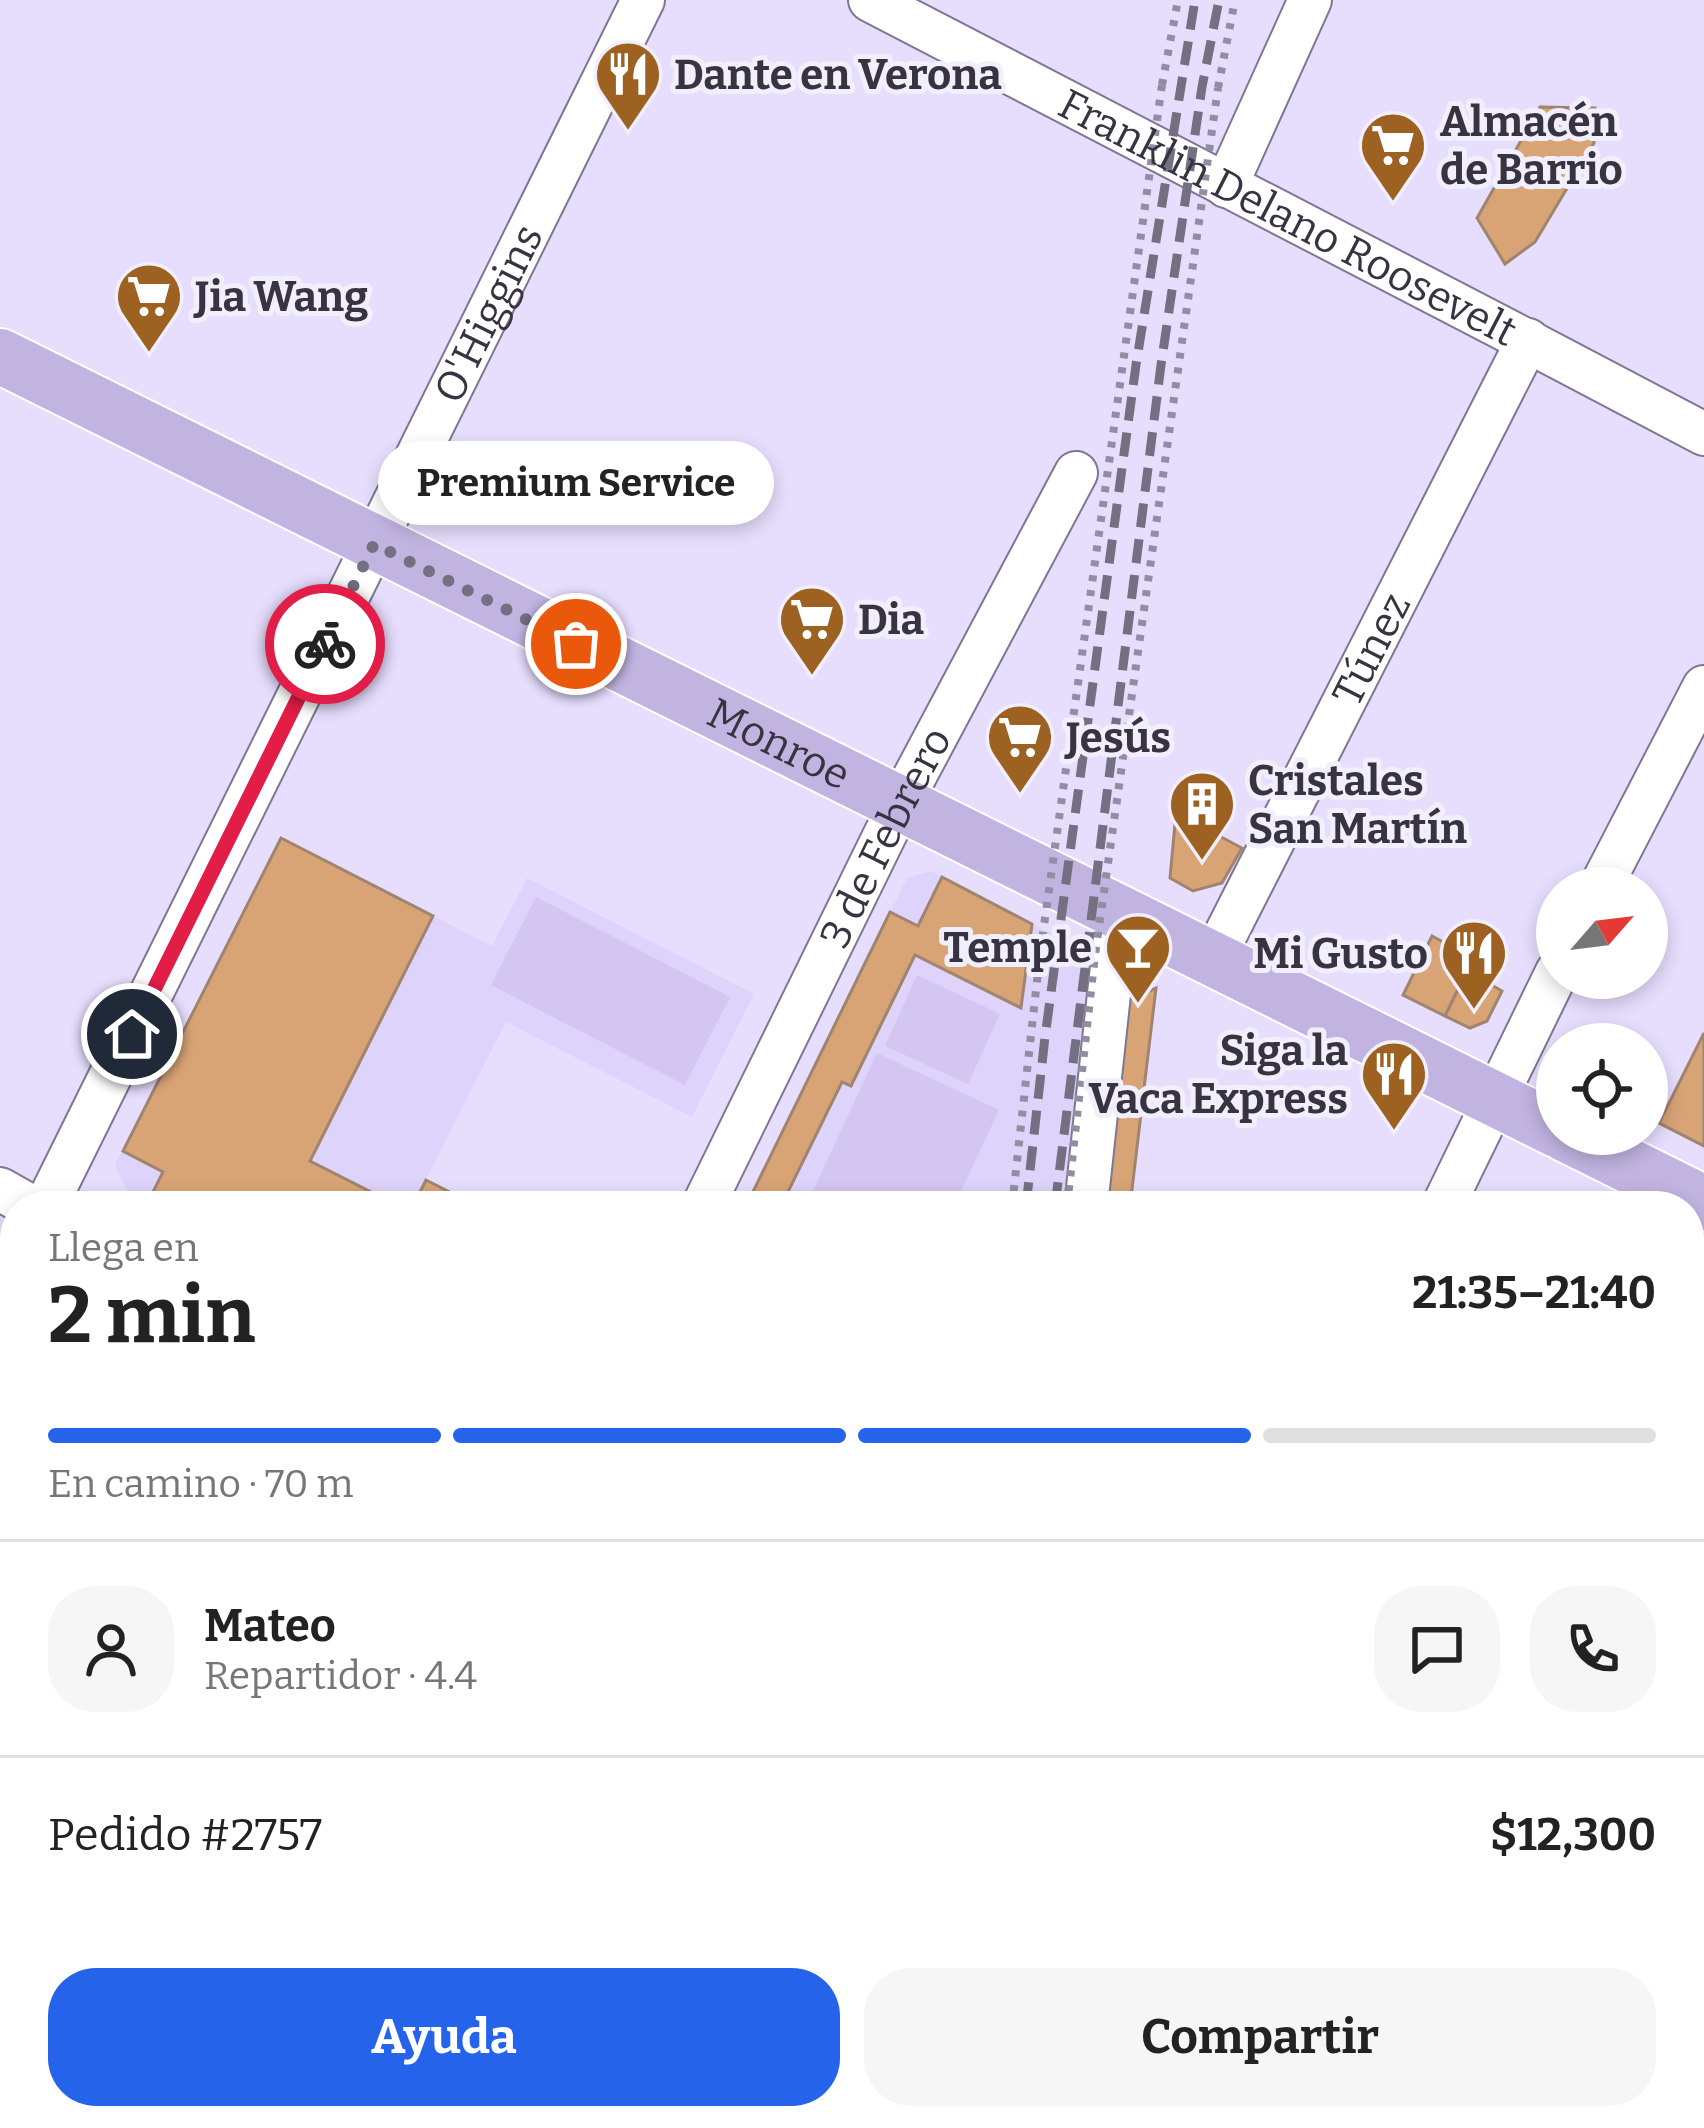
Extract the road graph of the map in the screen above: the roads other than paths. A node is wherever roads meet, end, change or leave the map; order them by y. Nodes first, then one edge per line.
1 (643, 0) edge
2 (870, 0) edge
3 (1310, 0) edge
4 (1226, 186) junction
5 (1528, 340) junction
6 (0, 356) edge
7 (1704, 434) edge
8 (1076, 473) dead end
9 (374, 544) junction
10 (1704, 687) edge
11 (900, 805) junction
12 (1611, 867) edge
13 (1118, 911) junction
14 (1213, 959) junction
15 (1544, 999) edge
16 (1497, 1097) junction
17 (1536, 1118) edge
18 (1607, 1155) edge
19 (53, 1191) edge
20 (710, 1191) edge
21 (1088, 1191) edge
22 (1450, 1191) edge
23 (1680, 1191) edge

1 - 9 street, O'Higgins
2 - 4 street, Franklin Delano Roosevelt
3 - 4 street
4 - 5 street, Franklin Delano Roosevelt
5 - 7 street, Franklin Delano Roosevelt
5 - 14 street, Túnez
6 - 9 main road, Monroe
8 - 11 street, 3 de Febrero
9 - 11 main road, Monroe
9 - 19 street, O'Higgins
10 - 12 street
11 - 13 main road, Monroe
11 - 20 street, 3 de Febrero
13 - 14 main road, Monroe
13 - 21 street
14 - 16 main road, Monroe
15 - 16 street
16 - 17 main road, Monroe
16 - 22 street
18 - 23 main road, Monroe

